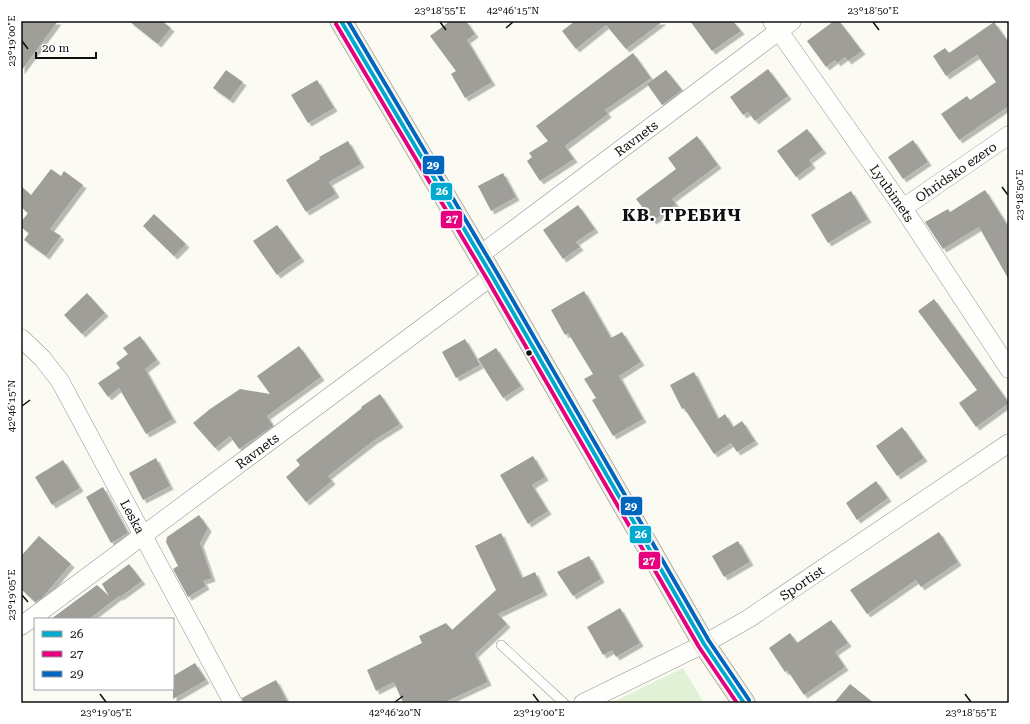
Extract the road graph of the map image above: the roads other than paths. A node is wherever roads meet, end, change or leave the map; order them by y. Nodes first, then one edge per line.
1 (341, 21) edge
2 (781, 24) edge
3 (1009, 135) edge
4 (903, 208) junction
5 (480, 255) junction
6 (492, 276) junction
7 (21, 338) edge
8 (1009, 369) edge
9 (1009, 443) edge
10 (142, 536) junction
11 (21, 626) edge
12 (704, 644) junction
13 (501, 645) dead end
14 (233, 703) edge
15 (564, 703) edge
16 (583, 703) edge
17 (744, 703) edge

1 - 5 main road
2 - 4 street, Lyubimets
2 - 5 street, Ravnets
3 - 4 street, Ohridsko ezero
4 - 8 street, Lyubimets
5 - 6 main road
6 - 10 street, Ravnets
6 - 12 main road
7 - 10 street, Leska
9 - 12 street, Sportist
10 - 11 street, Ravnets
10 - 14 street, Leska
12 - 16 street, Sportist
12 - 17 main road
13 - 15 lane

